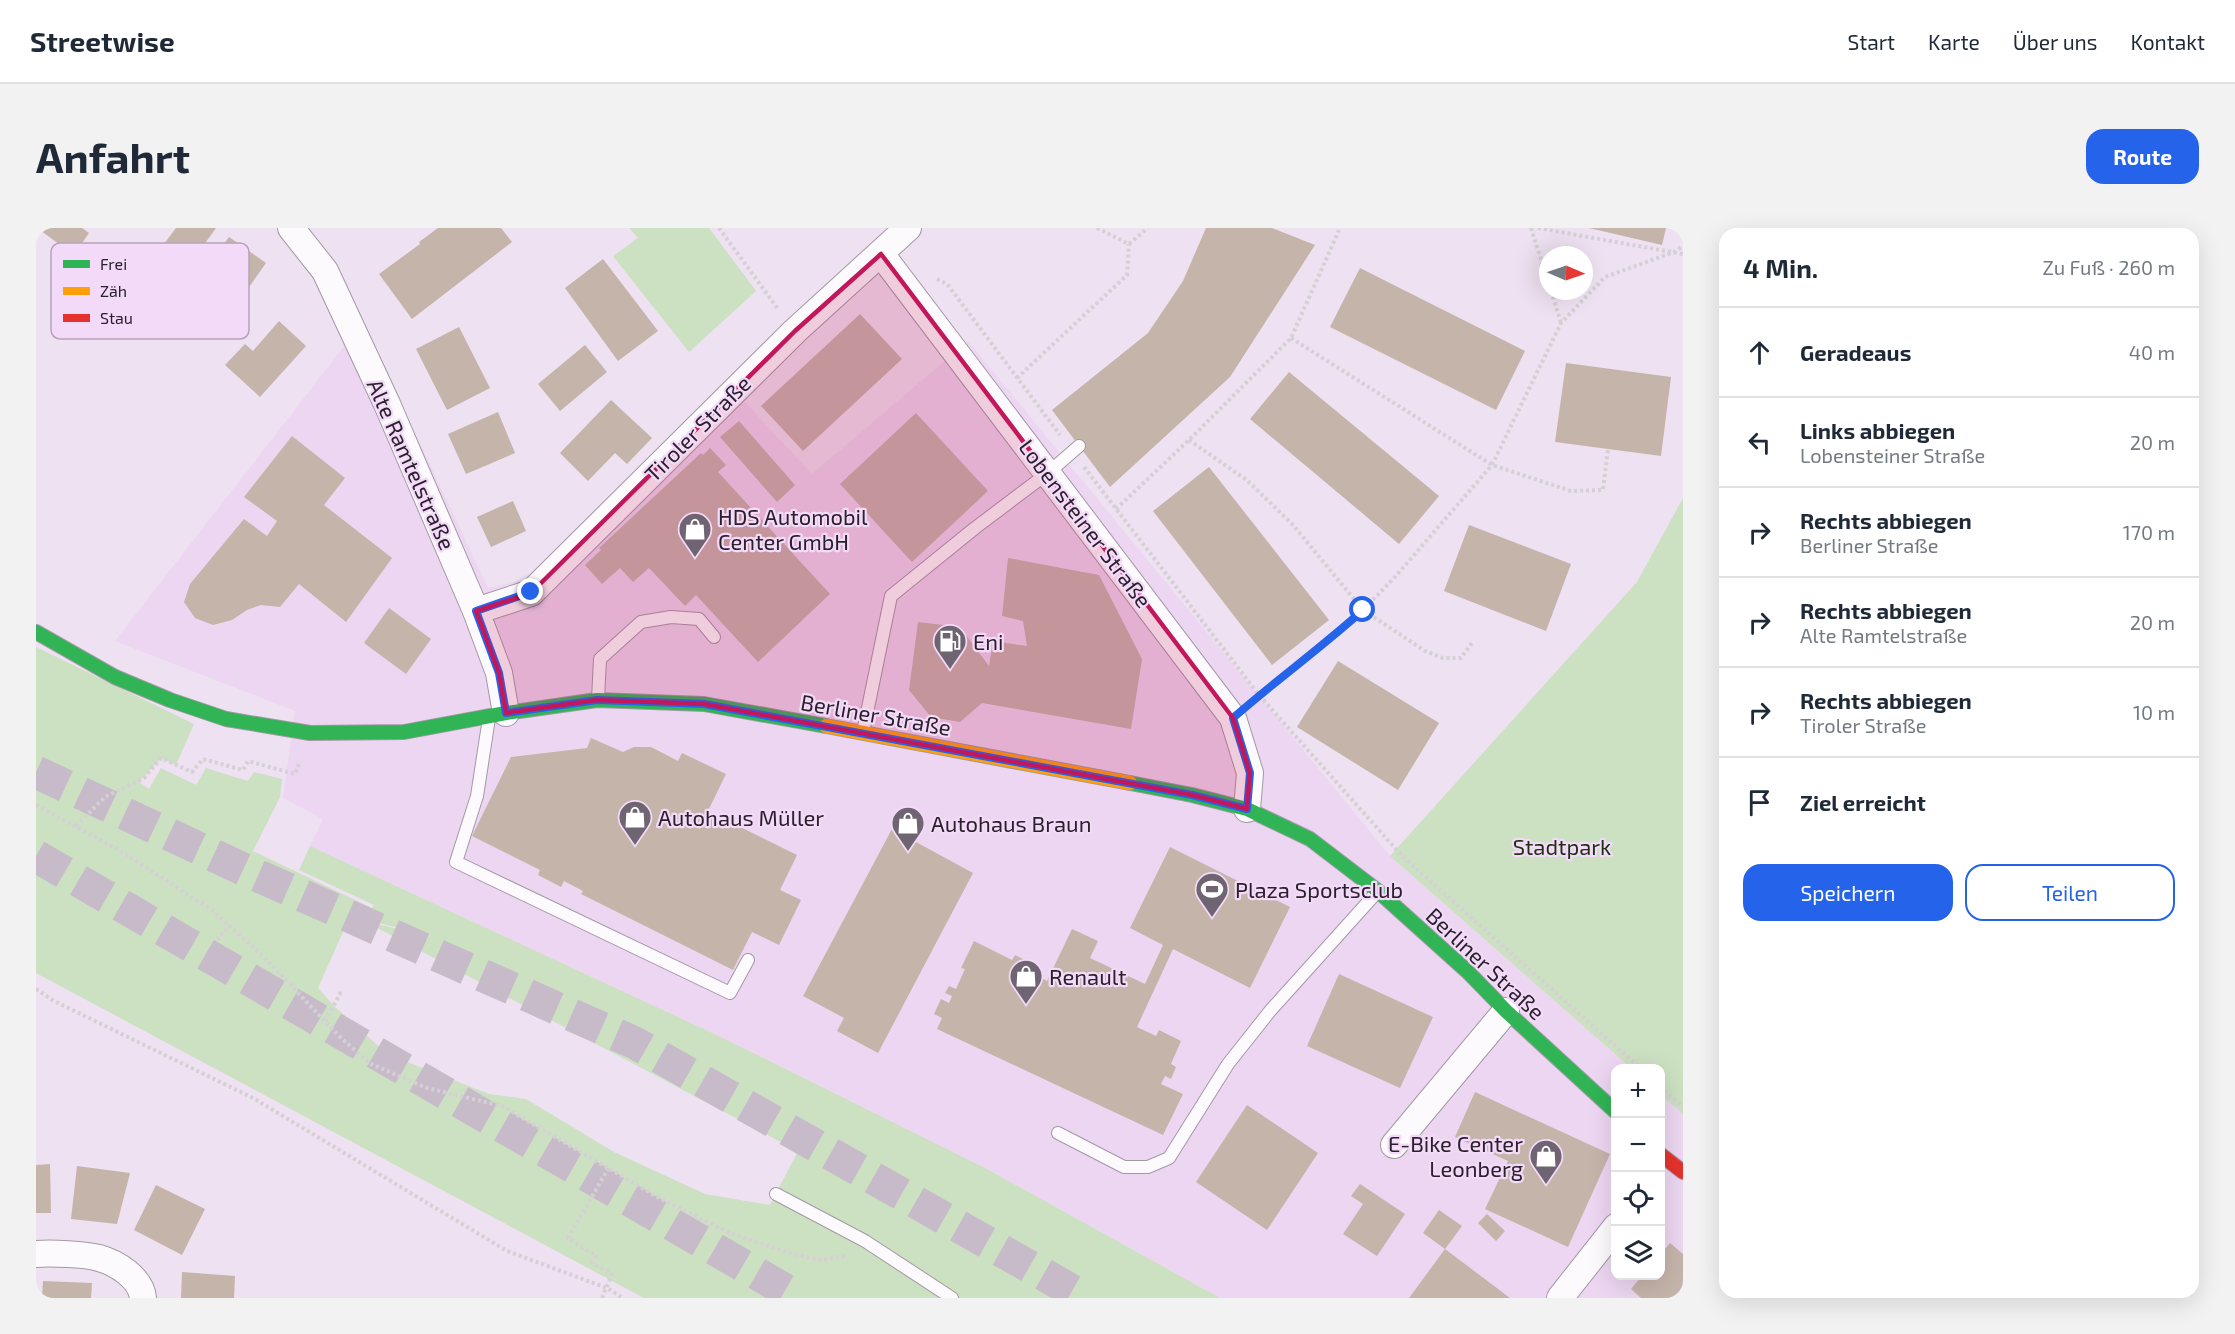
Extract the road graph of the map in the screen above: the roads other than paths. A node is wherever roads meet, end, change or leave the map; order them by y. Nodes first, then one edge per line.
1 (291, 228) edge
2 (908, 228) edge
3 (881, 254) junction
4 (1076, 449) road end
5 (1048, 473) junction
6 (476, 611) junction
7 (36, 632) edge
8 (714, 637) dead end
9 (597, 700) junction
10 (498, 715) junction
11 (863, 733) junction
12 (1247, 809) junction
13 (1378, 891) junction
14 (748, 960) dead end
15 (1506, 1011) junction
16 (1611, 1107) edge
17 (1058, 1133) dead end
18 (1394, 1145) dead end
19 (776, 1194) dead end
20 (1611, 1233) edge
21 (36, 1254) edge
22 (143, 1298) edge
23 (952, 1298) edge
24 (1560, 1298) edge

1 - 6 street, Alte Ramtelstraße
2 - 3 street, Tiroler Straße
3 - 5 street, Lobensteiner Straße
3 - 6 street, Tiroler Straße
4 - 5 lane
5 - 11 lane
5 - 12 street, Lobensteiner Straße
6 - 10 street, Alte Ramtelstraße
7 - 10 main road, Berliner Straße
8 - 9 lane
9 - 10 main road, Berliner Straße
9 - 11 main road, Berliner Straße
10 - 14 lane
11 - 12 main road, Berliner Straße
12 - 13 main road, Berliner Straße
13 - 15 main road, Berliner Straße
13 - 17 lane
15 - 16 main road, Berliner Straße
15 - 18 street
19 - 23 lane
20 - 24 street
21 - 22 street

